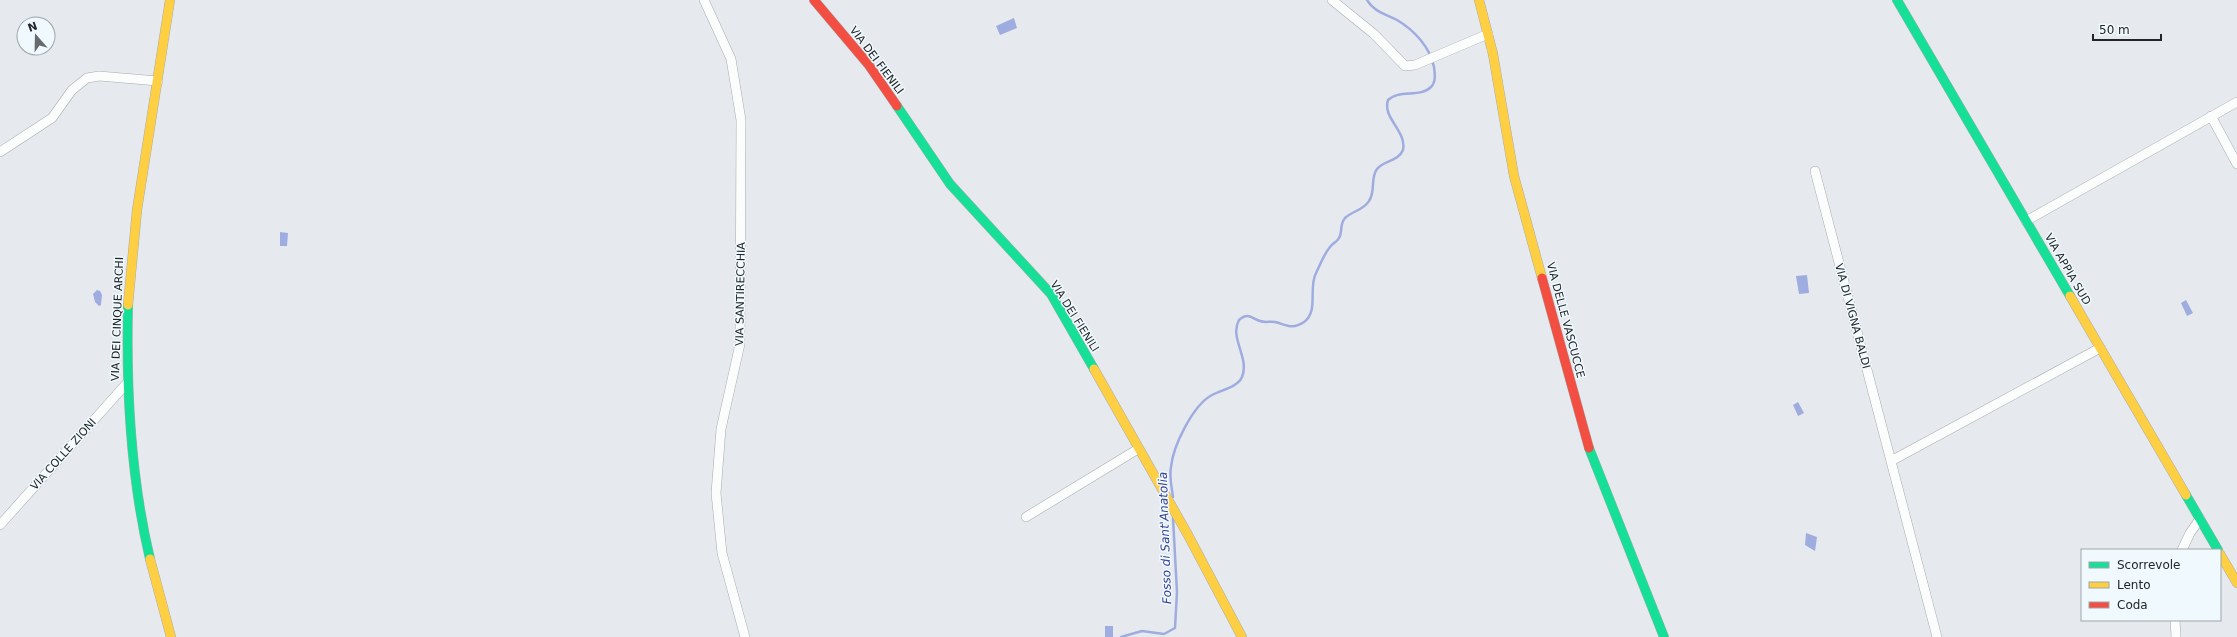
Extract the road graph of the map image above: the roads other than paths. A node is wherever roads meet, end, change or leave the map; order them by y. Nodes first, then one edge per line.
1 (170, 0) edge
2 (704, 0) edge
3 (814, 0) edge
4 (1332, 0) edge
5 (1479, 0) edge
6 (1897, 0) edge
7 (1488, 34) junction
8 (158, 81) junction
9 (2237, 102) edge
10 (2211, 116) junction
11 (0, 152) edge
12 (2237, 164) edge
13 (1815, 171) dead end
14 (2026, 221) junction
15 (2100, 348) junction
16 (127, 383) junction
17 (1138, 449) junction
18 (1891, 461) junction
19 (1026, 517) dead end
20 (2200, 520) junction
21 (0, 525) edge
22 (2182, 549) edge
23 (2217, 549) edge
24 (2221, 556) edge
25 (2237, 582) edge
26 (2175, 621) edge
27 (171, 637) edge
28 (745, 637) edge
29 (1242, 637) edge
30 (1664, 637) edge
31 (1937, 637) edge
32 (2176, 637) edge

1 - 8 street, VIA DEI CINQUE ARCHI
2 - 28 street, VIA SANTIRECCHIA
3 - 17 street, VIA DEI FIENILI
4 - 7 street
5 - 7 street, VIA DELLE VASCUCCE
6 - 14 street, VIA APPIA SUD
7 - 30 street, VIA DELLE VASCUCCE
8 - 11 street
8 - 16 street, VIA DEI CINQUE ARCHI
9 - 10 street
10 - 12 street
10 - 14 street
13 - 18 street, VIA DI VIGNA BALDI
14 - 15 street, VIA APPIA SUD
15 - 18 street
15 - 20 street, VIA APPIA SUD
16 - 21 street, VIA COLLE ZIONI
16 - 27 street, VIA DEI CINQUE ARCHI
17 - 19 street
17 - 29 street, VIA DEI FIENILI
18 - 31 street, VIA DI VIGNA BALDI
20 - 22 street
20 - 23 street, VIA APPIA SUD
24 - 25 street
26 - 32 street

